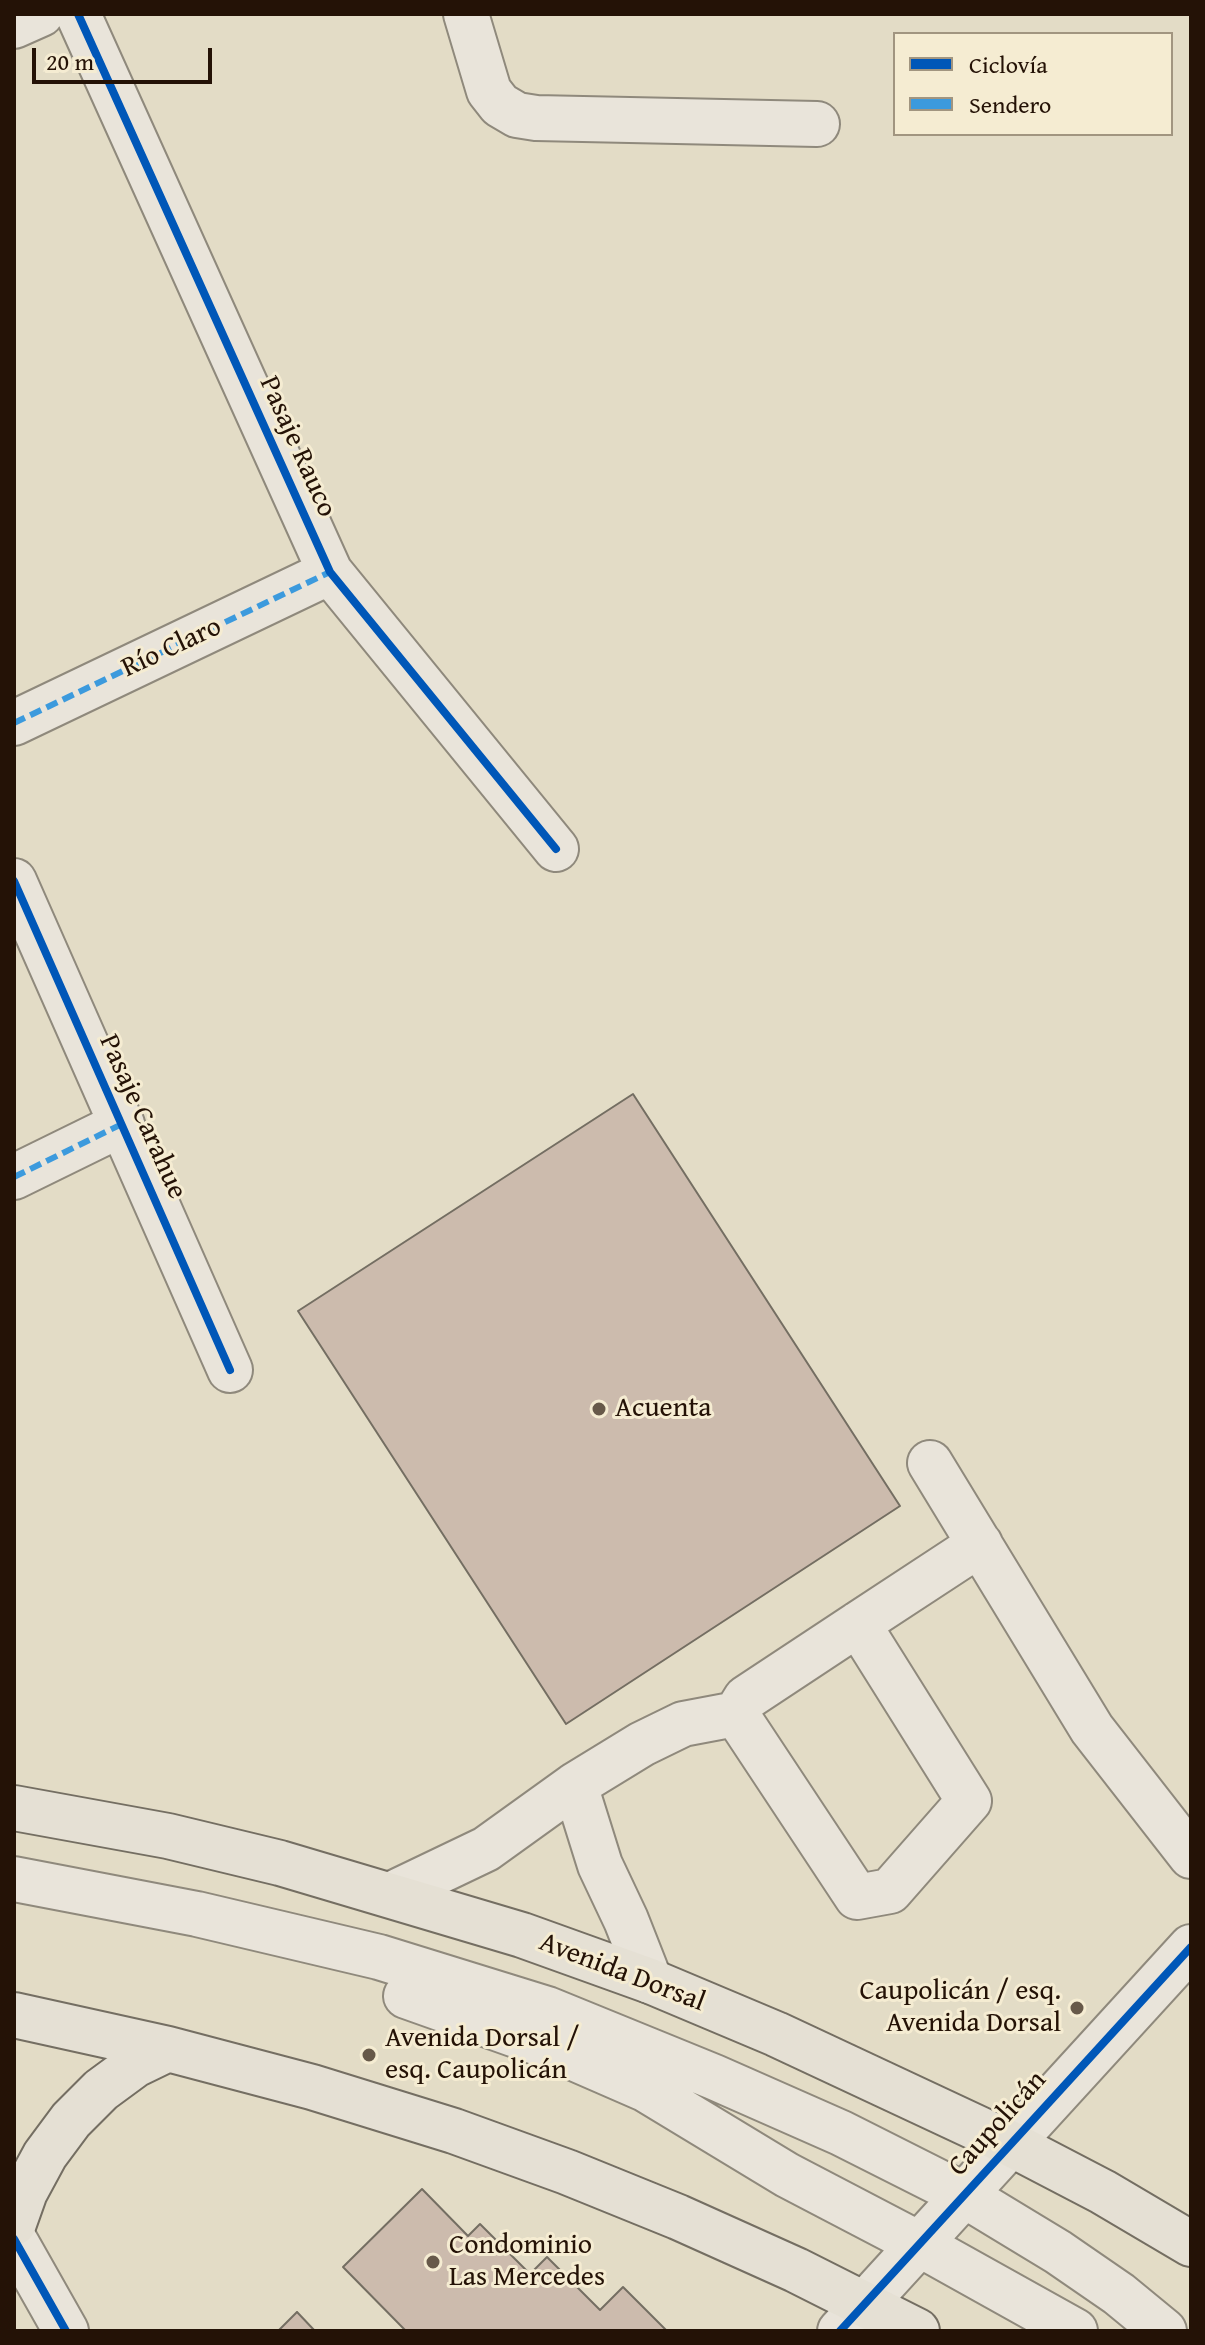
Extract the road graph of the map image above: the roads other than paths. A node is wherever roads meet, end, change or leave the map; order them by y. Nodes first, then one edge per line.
1 (41, 14) edge
2 (78, 14) edge
3 (466, 14) edge
4 (14, 26) edge
5 (817, 124) dead end
6 (330, 572) junction
7 (14, 723) edge
8 (556, 849) dead end
9 (14, 881) edge
10 (122, 1124) junction
11 (14, 1177) edge
12 (230, 1370) dead end
13 (930, 1463) dead end
14 (980, 1544) junction
15 (858, 1624) junction
16 (736, 1714) junction
17 (575, 1785) junction
18 (14, 1808) edge
19 (1191, 1856) edge
20 (14, 1879) edge
21 (392, 1894) junction
22 (14, 1908) edge
23 (1191, 1947) edge
24 (650, 1981) junction
25 (14, 2015) edge
26 (168, 2049) junction
27 (1009, 2143) junction
28 (964, 2195) junction
29 (14, 2223) edge
30 (14, 2239) edge
31 (919, 2244) junction
32 (1191, 2244) edge
33 (852, 2317) edge
34 (66, 2331) edge
35 (917, 2331) edge
36 (1075, 2331) edge
37 (1164, 2331) edge

1 - 4 street
2 - 6 street, Pasaje Rauco
3 - 5 street
6 - 7 street, Río Claro
6 - 8 street, Pasaje Rauco
9 - 10 street, Pasaje Carahue
10 - 11 street
10 - 12 street, Pasaje Carahue
13 - 14 street
14 - 15 street
14 - 19 street
15 - 16 street
15 - 16 street
16 - 17 street
17 - 21 street
17 - 24 street
18 - 21 main road, Avenida Dorsal
20 - 28 street
21 - 24 main road, Avenida Dorsal
22 - 31 street
23 - 27 street, Caupolicán
24 - 27 main road, Avenida Dorsal
25 - 26 main road
26 - 29 main road
26 - 33 main road
27 - 28 street, Caupolicán
27 - 32 main road, Avenida Dorsal
28 - 31 street, Caupolicán
28 - 37 street
30 - 34 street
31 - 33 street, Caupolicán
31 - 36 street
33 - 35 main road

